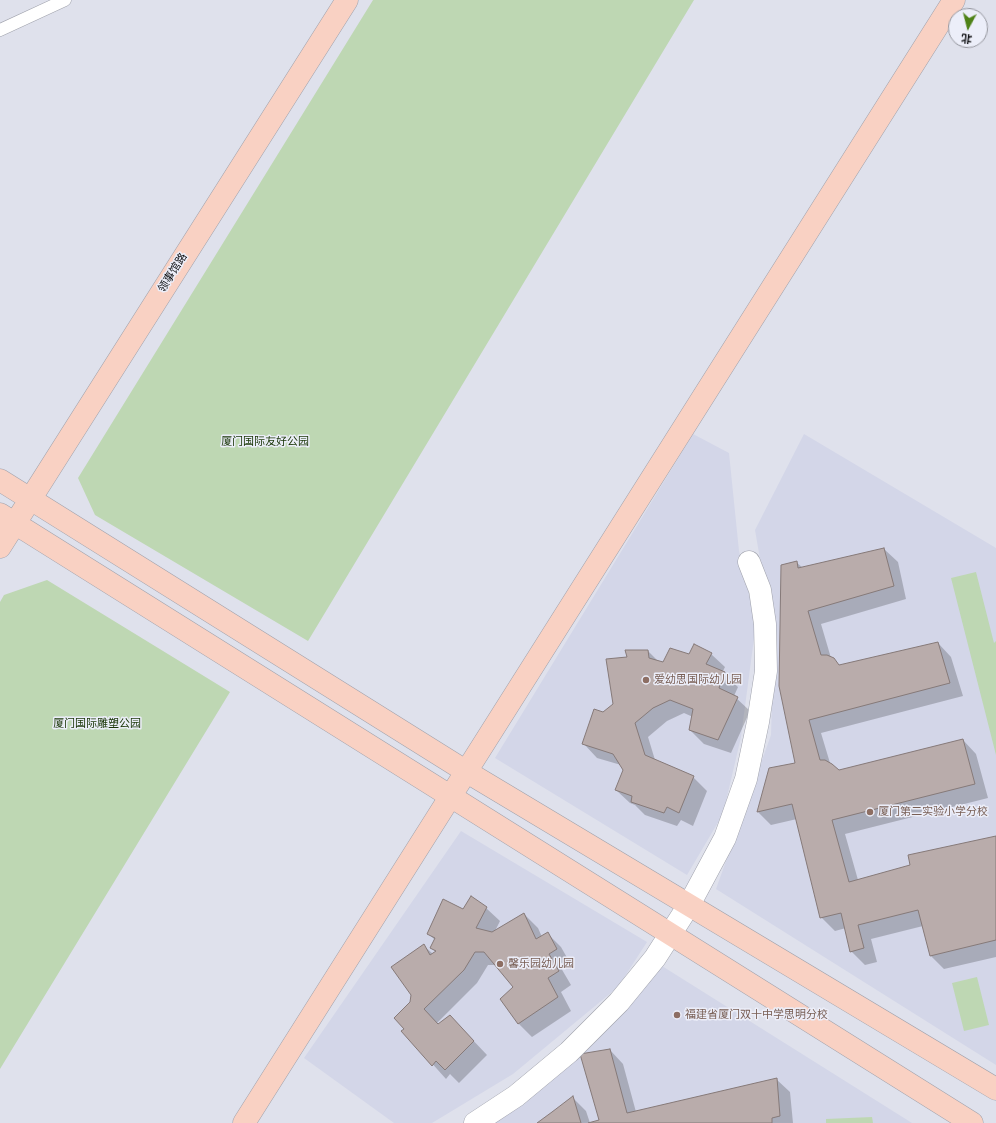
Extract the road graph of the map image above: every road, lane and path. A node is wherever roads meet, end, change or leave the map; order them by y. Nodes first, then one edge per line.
1 (65, 0) edge
2 (347, 0) edge
3 (954, 0) edge
4 (0, 30) edge
5 (0, 480) edge
6 (30, 499) junction
7 (8, 518) edge
8 (0, 546) edge
9 (749, 562) dead end
10 (467, 772) junction
11 (452, 797) junction
12 (689, 905) junction
13 (670, 934) junction
14 (996, 1089) edge
15 (244, 1123) edge
16 (474, 1123) edge
17 (972, 1123) edge

1 - 4 lane
2 - 6 main road, 领事馆路
3 - 10 main road
5 - 6 main road
6 - 7 main road, 领事馆路
6 - 10 main road
7 - 8 main road, 领事馆路
7 - 11 main road
9 - 12 street
10 - 11 main road
10 - 12 main road
11 - 13 main road
11 - 15 main road
12 - 13 street
12 - 14 main road
13 - 16 street
13 - 17 main road

